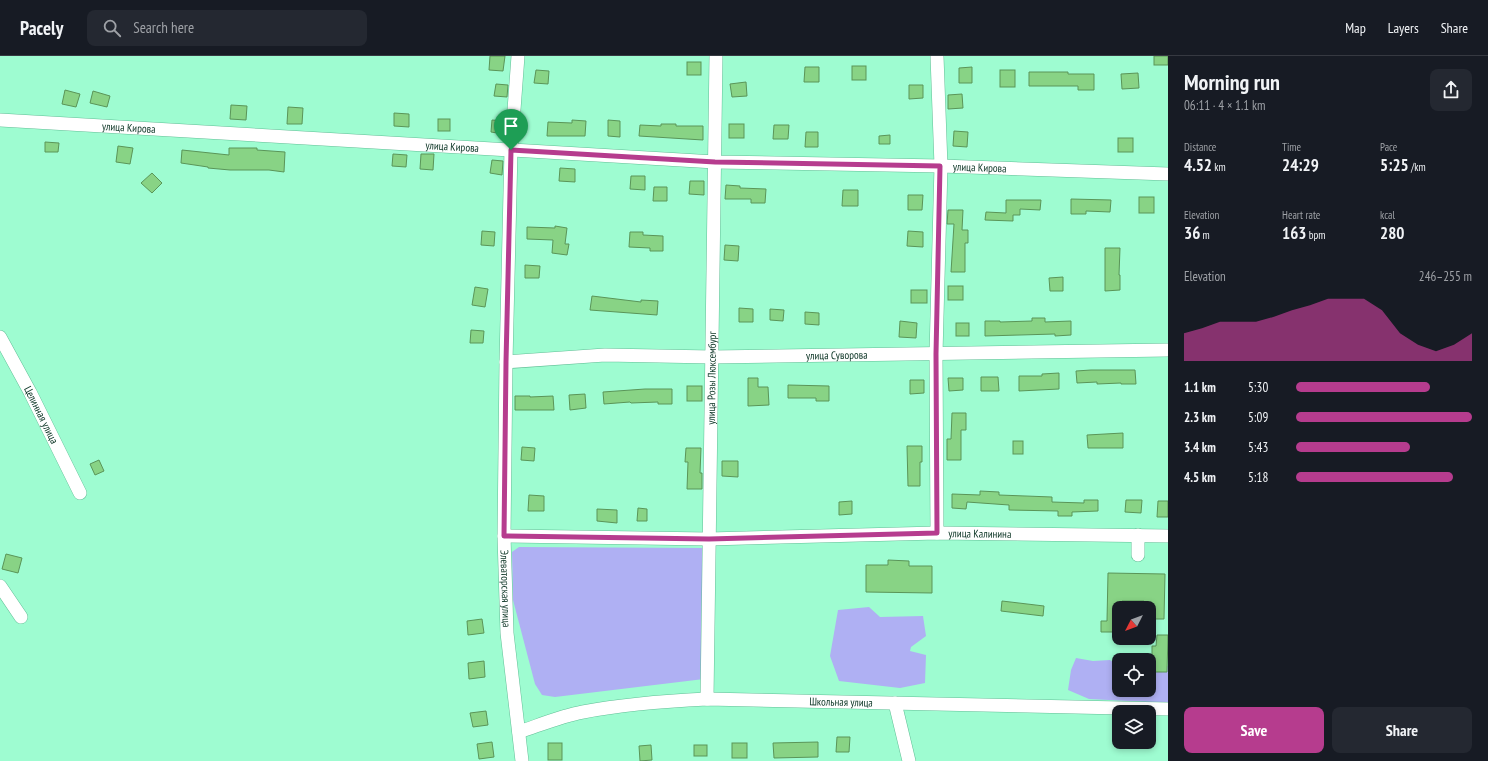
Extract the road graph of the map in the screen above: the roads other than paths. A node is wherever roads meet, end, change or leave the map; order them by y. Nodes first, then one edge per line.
1 (518, 56) edge
2 (716, 56) edge
3 (937, 56) edge
4 (0, 120) edge
5 (511, 150) junction
6 (715, 162) junction
7 (940, 166) junction
8 (1168, 174) edge
9 (0, 337) edge
10 (1168, 350) edge
11 (936, 354) junction
12 (712, 357) junction
13 (506, 362) junction
14 (80, 493) dead end
15 (937, 533) junction
16 (1138, 535) junction
17 (504, 536) junction
18 (1168, 536) edge
19 (709, 539) junction
20 (1138, 555) dead end
21 (0, 586) edge
22 (21, 617) dead end
23 (707, 699) junction
24 (895, 703) junction
25 (1168, 709) edge
26 (519, 732) junction
27 (522, 761) edge
28 (909, 761) edge

1 - 5 street, Элеваторская улица
2 - 6 street, улица Розы Люксембург
3 - 7 street
4 - 5 street, улица Кирова
5 - 6 street, улица Кирова
5 - 13 street, Элеваторская улица
6 - 7 street, улица Кирова
6 - 12 street, улица Розы Люксембург
7 - 8 street, улица Кирова
7 - 11 street
9 - 14 street, Целинная улица
10 - 11 street, улица Суворова
11 - 12 street, улица Суворова
11 - 15 street
12 - 13 street, улица Суворова
12 - 19 street, улица Розы Люксембург
13 - 17 street, Элеваторская улица
15 - 16 street, улица Калинина
15 - 19 street, улица Калинина
16 - 18 street, улица Калинина
16 - 20 street
17 - 19 street, улица Калинина
17 - 26 street, Элеваторская улица
19 - 23 street, улица Розы Люксембург
21 - 22 street
23 - 24 street, Школьная улица
23 - 26 street, Школьная улица
24 - 25 street, Школьная улица
24 - 28 street
26 - 27 street, Элеваторская улица

